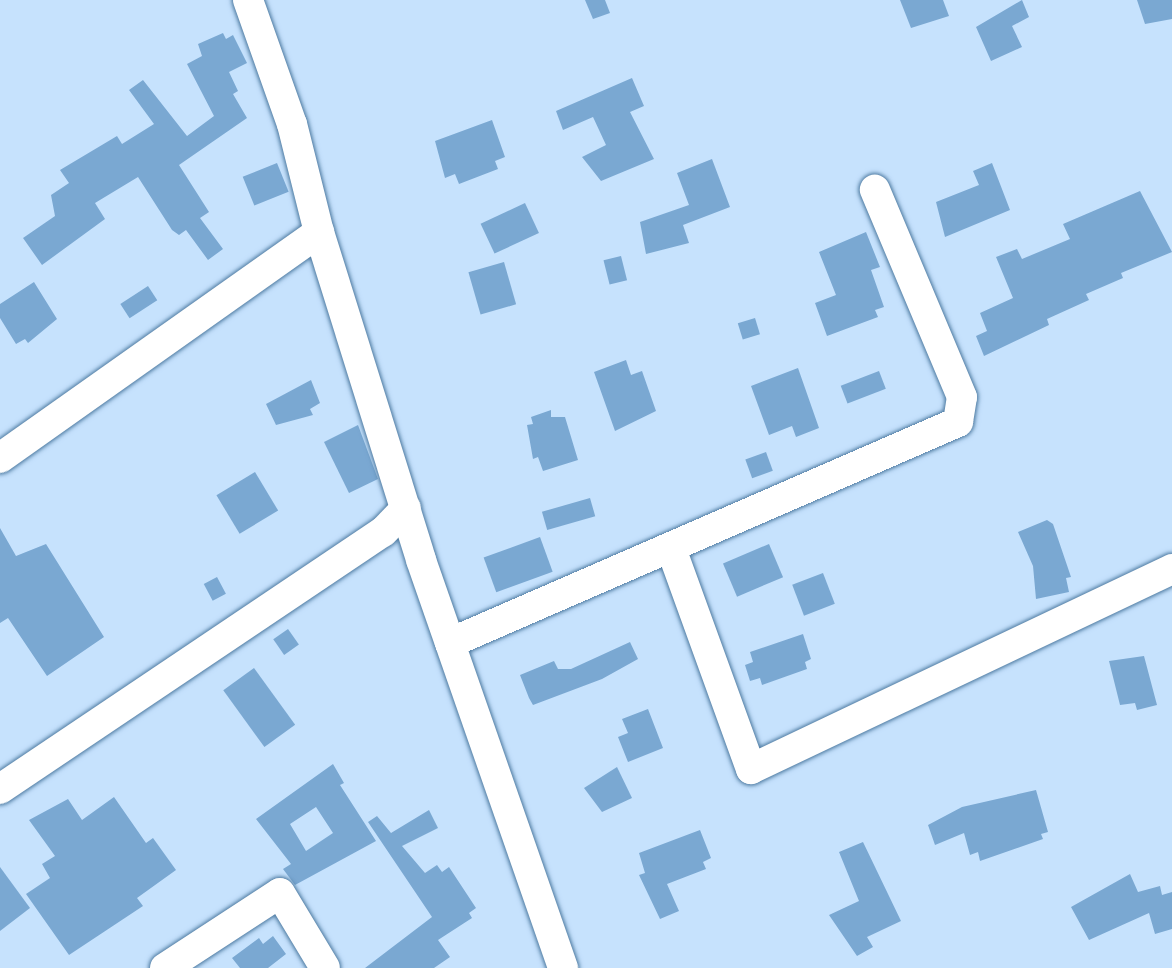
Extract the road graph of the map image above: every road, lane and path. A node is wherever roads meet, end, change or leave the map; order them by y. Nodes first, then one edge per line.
1 (248, 0) edge
2 (875, 190) dead end
3 (319, 232) junction
4 (0, 458) edge
5 (406, 508) junction
6 (672, 551) junction
7 (1172, 569) edge
8 (450, 643) junction
9 (0, 789) edge
10 (165, 968) edge
11 (325, 968) edge
12 (563, 968) edge

1 - 3 street
2 - 6 street
3 - 4 street
3 - 5 street
5 - 8 street
5 - 9 street
6 - 7 street
6 - 8 street
8 - 12 street
10 - 11 street

